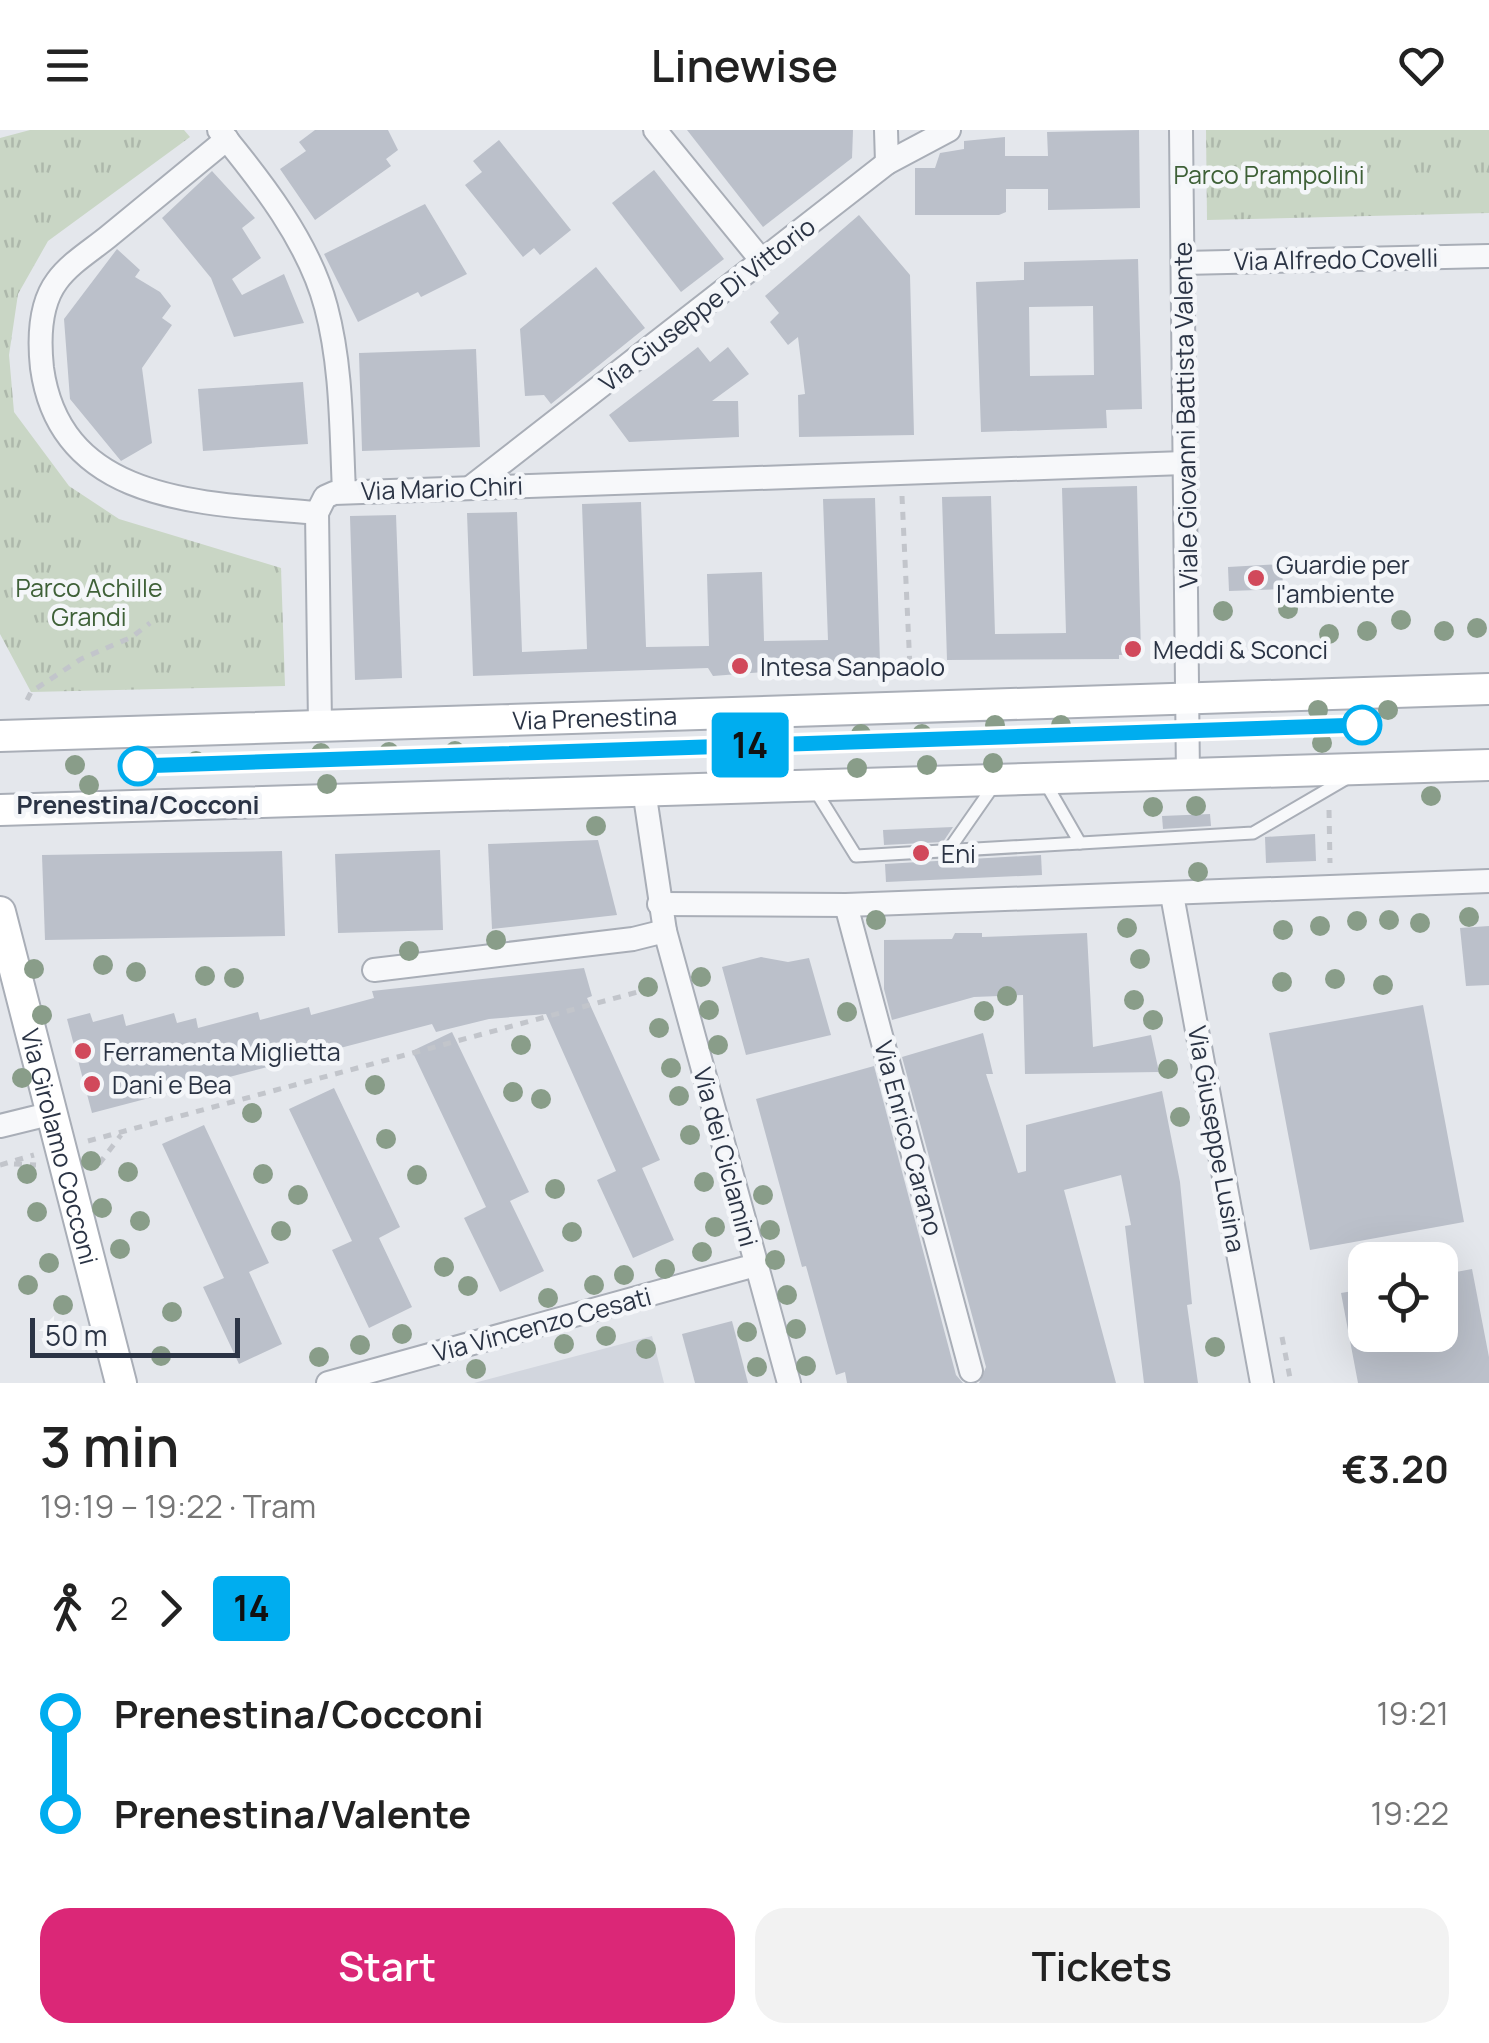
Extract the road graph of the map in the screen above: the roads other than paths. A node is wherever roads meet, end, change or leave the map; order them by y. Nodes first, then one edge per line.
1 (655, 130) edge
2 (886, 130) edge
3 (949, 130) edge
4 (1181, 130) edge
5 (223, 135) edge
6 (887, 163) junction
7 (1489, 256) edge
8 (762, 261) junction
9 (1183, 263) junction
10 (1184, 463) junction
11 (470, 487) junction
12 (344, 491) junction
13 (316, 513) junction
14 (1489, 688) edge
15 (1188, 700) junction
16 (320, 724) junction
17 (0, 736) edge
18 (1489, 766) edge
19 (1358, 771) junction
20 (1188, 777) junction
21 (1045, 782) junction
22 (995, 783) junction
23 (813, 786) junction
24 (644, 790) junction
25 (0, 810) edge
26 (1080, 843) junction
27 (948, 851) junction
28 (1489, 882) edge
29 (1172, 895) junction
30 (659, 904) junction
31 (846, 905) junction
32 (0, 912) edge
33 (666, 931) junction
34 (6, 961) edge
35 (374, 970) dead end
36 (49, 1114) junction
37 (0, 1126) edge
38 (756, 1264) junction
39 (971, 1371) dead end
40 (121, 1383) edge
41 (328, 1383) edge
42 (789, 1383) edge
43 (1262, 1383) edge

1 - 8 street
2 - 6 street
3 - 6 street, Via Giuseppe Di Vittorio
4 - 9 street, Viale Giovanni Battista Valente
5 - 12 street
5 - 13 street
6 - 8 street, Via Giuseppe Di Vittorio
7 - 9 street, Via Alfredo Covelli
8 - 11 street, Via Giuseppe Di Vittorio
9 - 10 street, Viale Giovanni Battista Valente
10 - 11 street, Via Mario Chiri
10 - 15 street, Viale Giovanni Battista Valente
11 - 12 street, Via Mario Chiri
12 - 13 street, Via Mario Chiri
13 - 16 street
14 - 15 main road, Via Prenestina
15 - 16 main road, Via Prenestina
15 - 20 street, Viale Giovanni Battista Valente
16 - 17 main road, Via Prenestina
18 - 19 main road
19 - 20 main road
19 - 26 lane
20 - 21 main road
21 - 22 main road
21 - 26 lane
22 - 23 main road
22 - 27 lane
23 - 24 main road
23 - 27 lane
24 - 25 main road
24 - 30 street, Via dei Ciclamini
26 - 27 lane
28 - 29 street
29 - 31 street
29 - 43 street, Via Giuseppe Lusina
30 - 31 street
30 - 33 street, Via dei Ciclamini
31 - 39 street, Via Enrico Carano
32 - 34 main road, Via Girolamo Cocconi
33 - 35 street
33 - 38 street, Via dei Ciclamini
34 - 36 main road, Via Girolamo Cocconi
36 - 37 street
36 - 40 main road, Via Girolamo Cocconi
38 - 41 street, Via Vincenzo Cesati
38 - 42 street, Via dei Ciclamini

